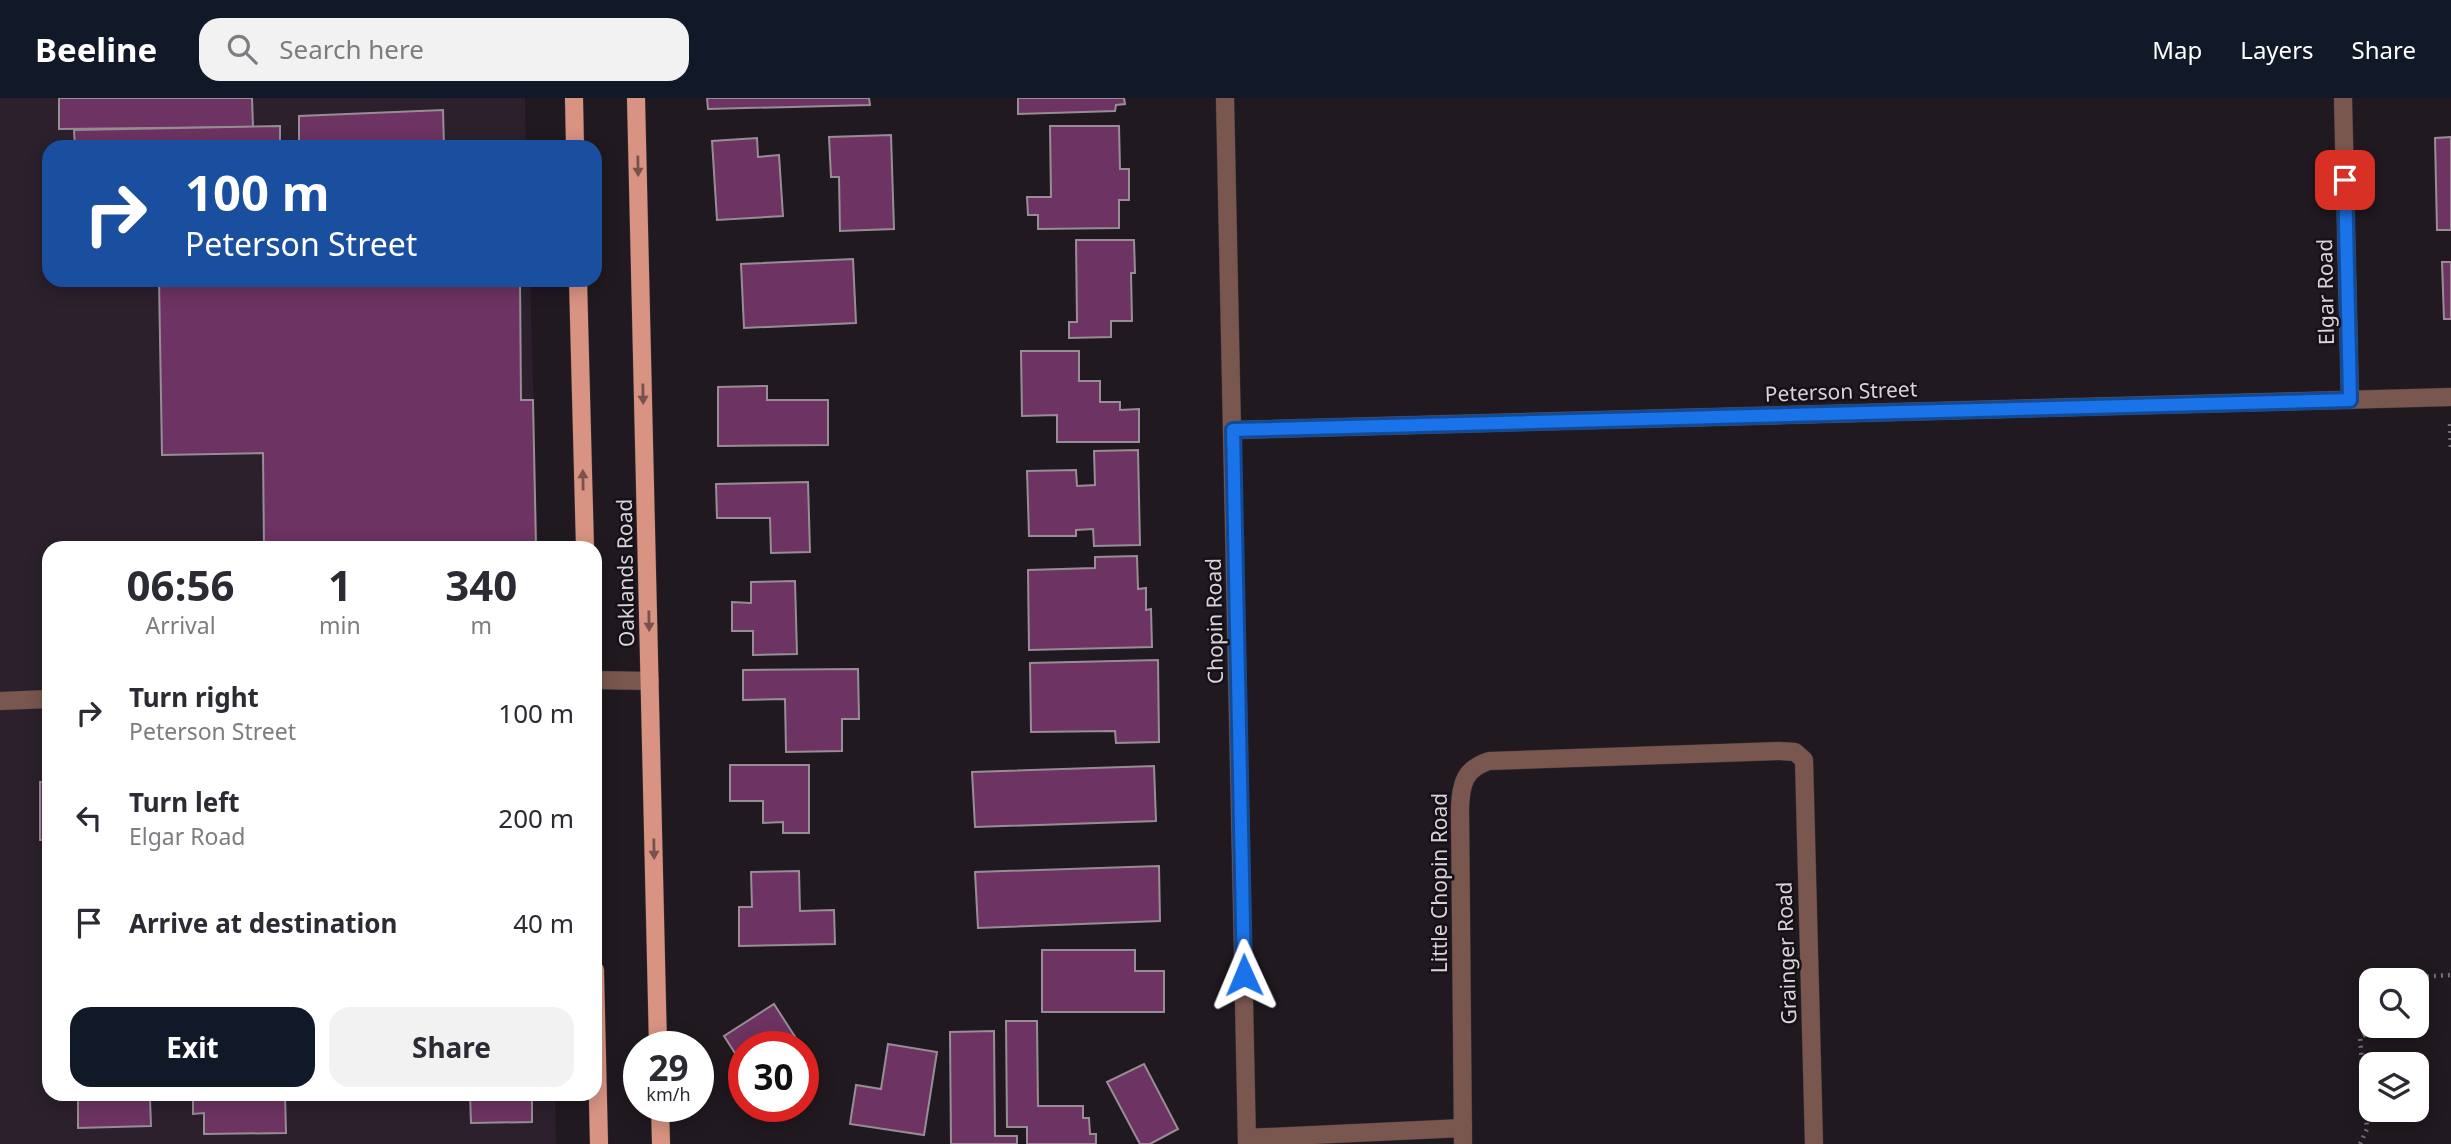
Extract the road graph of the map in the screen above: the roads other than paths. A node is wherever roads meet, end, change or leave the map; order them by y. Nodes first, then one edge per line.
1 (574, 98) edge
2 (636, 98) edge
3 (1225, 98) edge
4 (2343, 98) edge
5 (575, 140) edge
6 (579, 287) edge
7 (2451, 397) edge
8 (2350, 400) junction
9 (1233, 430) junction
10 (585, 541) edge
11 (602, 680) edge
12 (650, 681) junction
13 (42, 699) edge
14 (0, 701) edge
15 (1804, 760) joint
16 (658, 1031) edge
17 (598, 1101) edge
18 (660, 1122) edge
19 (1463, 1136) edge
20 (1247, 1141) edge
21 (599, 1144) edge
22 (661, 1144) edge
23 (1814, 1144) edge

1 - 5 main road
2 -> 12 main road, Oaklands Road
3 - 9 street, Chopin Road
4 - 8 street, Elgar Road
10 -> 6 main road, Oaklands Road
7 - 8 street, Peterson Street
8 - 9 street, Peterson Street
9 - 20 street, Chopin Road
11 - 12 street
12 -> 16 main road, Oaklands Road
13 - 14 street
15 - 19 street, Little Chopin Road
15 - 23 street, Grainger Road
17 - 21 main road
18 - 22 main road
19 - 20 street, Little Chopin Road

